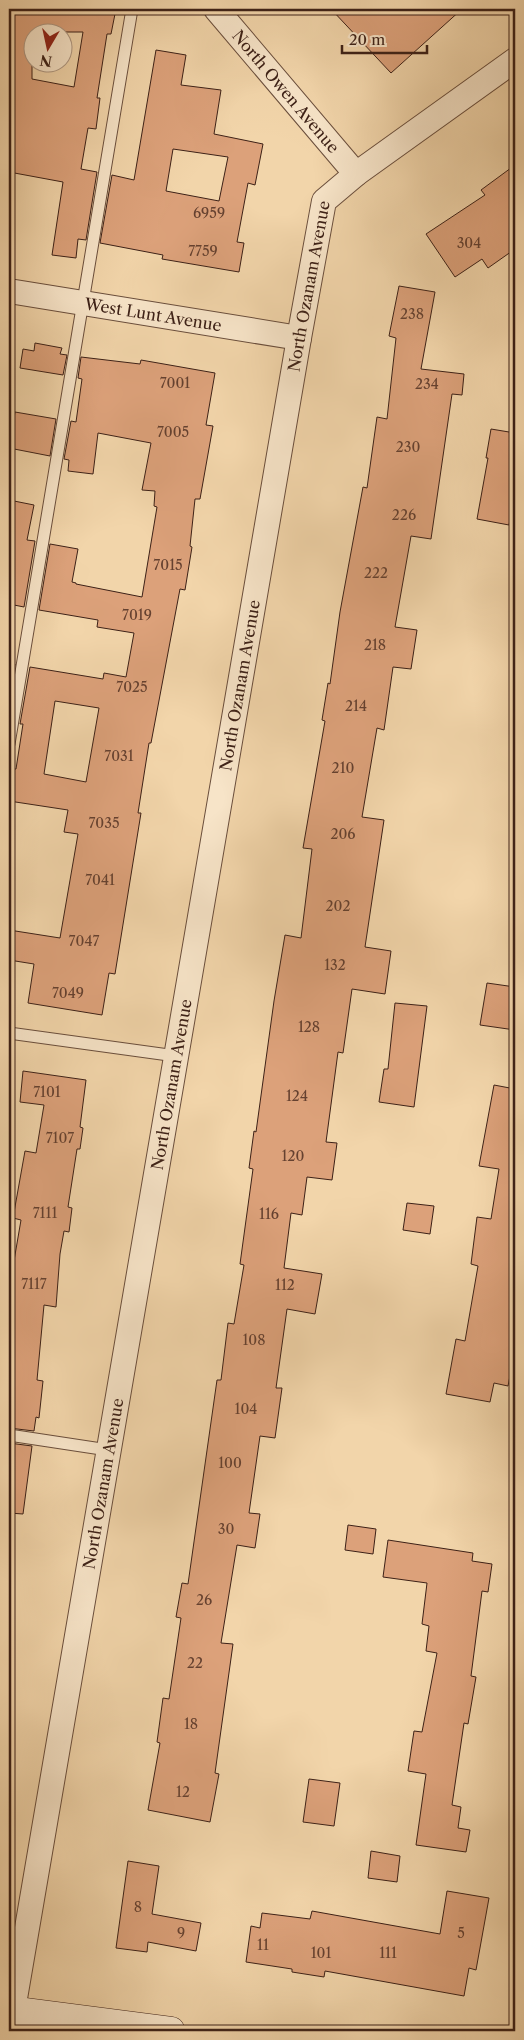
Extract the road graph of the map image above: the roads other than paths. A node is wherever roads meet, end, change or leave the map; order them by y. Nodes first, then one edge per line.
1 (132, 9) edge
2 (216, 9) edge
3 (515, 60) edge
4 (356, 174) junction
5 (9, 291) edge
6 (84, 303) junction
7 (299, 338) junction
8 (9, 744) edge
9 (9, 1033) edge
10 (176, 1056) junction
11 (9, 1435) edge
12 (108, 1450) junction
13 (11, 2010) edge
14 (171, 2031) edge

1 - 6 lane
2 - 4 street, North Owen Avenue
3 - 4 street, North Ozanam Avenue
4 - 7 street, North Ozanam Avenue
5 - 6 street, West Lunt Avenue
6 - 7 street, West Lunt Avenue
6 - 8 lane
7 - 10 street, North Ozanam Avenue
9 - 10 lane
10 - 12 street, North Ozanam Avenue
11 - 12 lane
12 - 13 street, North Ozanam Avenue
13 - 14 main road

